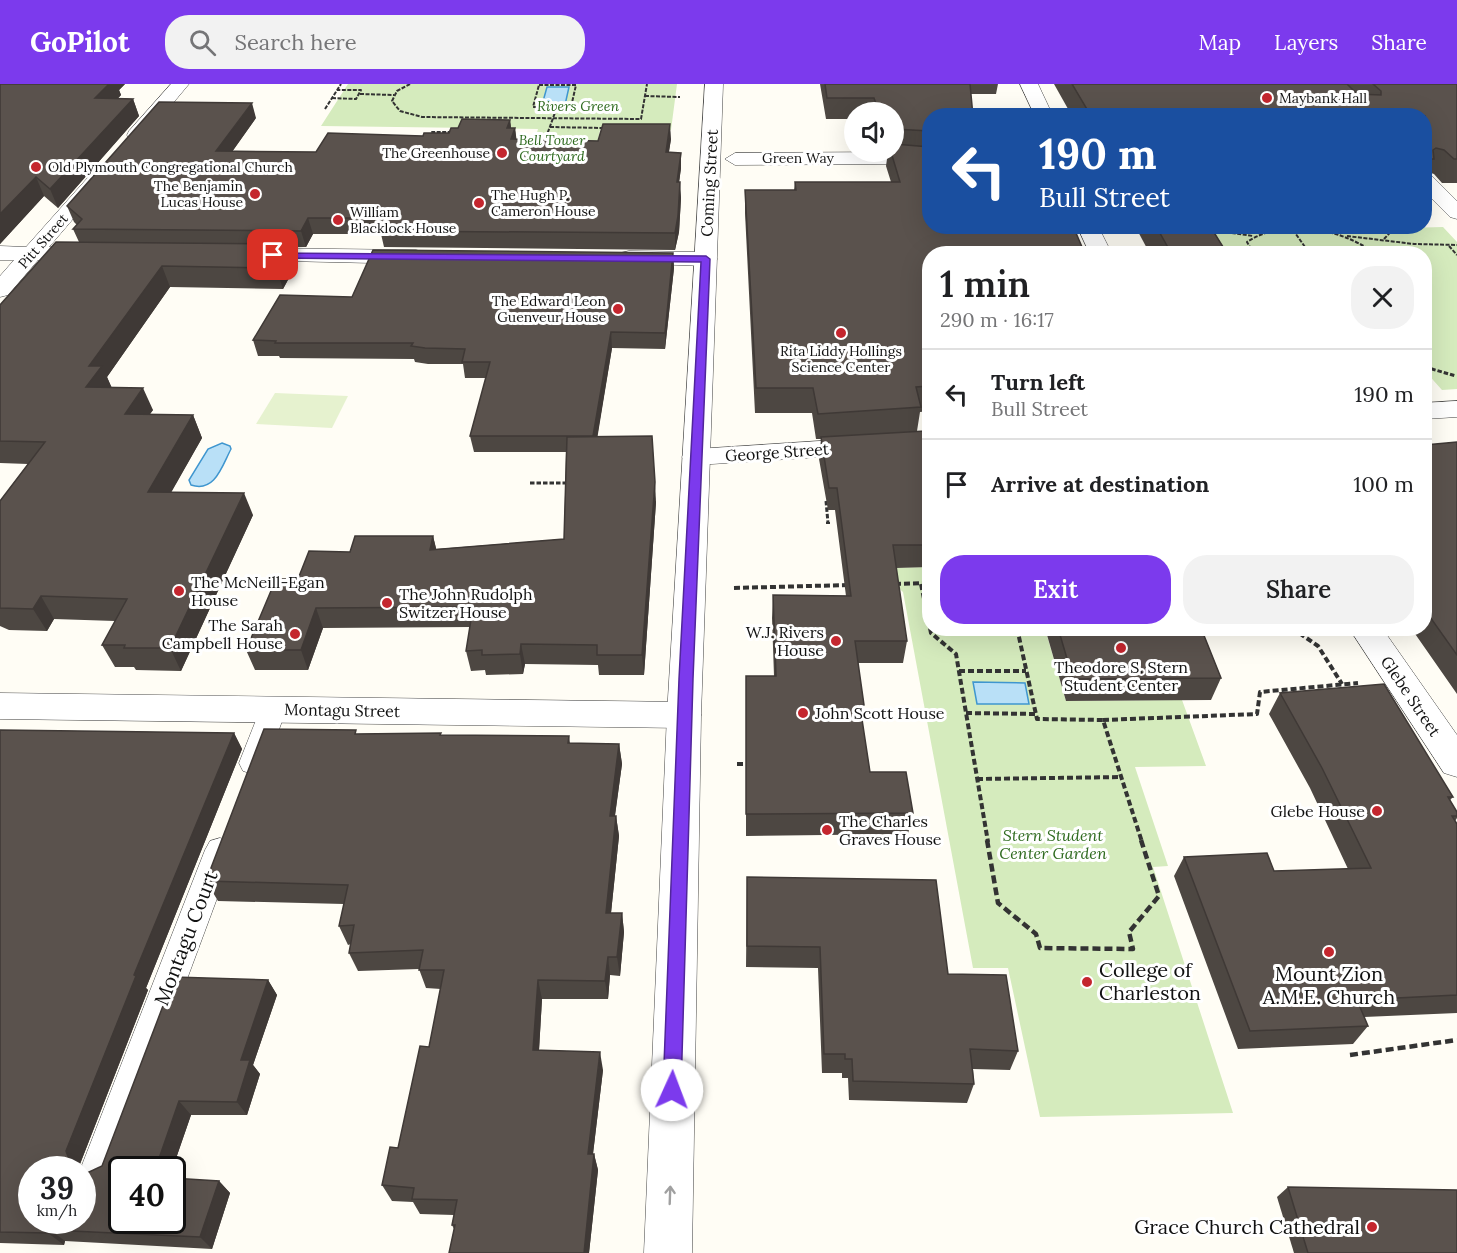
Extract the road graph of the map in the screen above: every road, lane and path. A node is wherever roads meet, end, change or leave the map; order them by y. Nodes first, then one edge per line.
1 (180, 84) edge
2 (341, 84) edge
3 (410, 84) edge
4 (561, 84) edge
5 (647, 84) edge
6 (714, 84) edge
7 (1029, 84) edge
8 (337, 90) junction
9 (359, 94) junction
10 (395, 95) junction
11 (645, 96) junction
12 (683, 97) dead end
13 (332, 98) junction
14 (557, 107) junction
15 (1040, 108) edge
16 (325, 109) dead end
17 (490, 117) junction
18 (553, 118) junction
19 (599, 118) junction
20 (641, 118) junction
21 (487, 125) edge
22 (550, 128) junction
23 (596, 128) junction
24 (607, 128) edge
25 (639, 129) edge
26 (453, 132) edge
27 (428, 142) edge
28 (544, 143) junction
29 (554, 144) edge
30 (541, 151) edge
31 (735, 159) dead end
32 (922, 161) edge
33 (1432, 187) edge
34 (1457, 213) edge
35 (1238, 234) edge
36 (1258, 234) edge
37 (1330, 234) edge
38 (1388, 234) edge
39 (1253, 236) junction
40 (1345, 236) junction
41 (1383, 239) junction
42 (1457, 245) edge
43 (1248, 246) edge
44 (1365, 246) edge
45 (1449, 246) junction
46 (0, 253) edge
47 (32, 253) junction
48 (117, 254) edge
49 (228, 255) edge
50 (1457, 255) edge
51 (442, 257) edge
52 (609, 258) edge
53 (706, 259) junction
54 (0, 290) edge
55 (1432, 369) edge
56 (1457, 377) edge
57 (1457, 409) edge
58 (1432, 411) edge
59 (922, 443) edge
60 (696, 457) junction
61 (530, 483) dead end
62 (576, 483) edge
63 (825, 490) edge
64 (828, 524) dead end
65 (886, 584) edge
66 (921, 584) joint
67 (851, 585) edge
68 (734, 588) dead end
69 (922, 589) edge
70 (935, 636) edge
71 (1019, 636) edge
72 (1304, 636) edge
73 (1370, 636) edge
74 (959, 671) junction
75 (1026, 671) junction
76 (1367, 682) dead end
77 (1342, 684) junction
78 (0, 706) edge
79 (273, 710) junction
80 (966, 713) junction
81 (1036, 714) junction
82 (684, 715) junction
83 (1103, 720) junction
84 (1457, 763) edge
85 (737, 764) dead end
86 (759, 764) edge
87 (1121, 777) junction
88 (977, 778) junction
89 (241, 794) edge
90 (229, 825) edge
91 (1457, 1040) edge
92 (1350, 1055) edge
93 (100, 1166) edge
94 (668, 1253) edge

1 - 47 street, Pitt Street
2 - 8 path
3 - 10 path
4 - 14 path
4 - 14 path
5 - 11 path
6 - 53 street, Coming Street
7 - 15 street
8 - 9 path
8 - 13 path
9 - 10 path
9 - 13 path
10 - 17 path
11 - 12 path
11 - 20 path
13 - 16 path
14 - 18 path
17 - 18 path
17 - 21 path
18 - 19 path
18 - 22 path
19 - 20 path
19 - 23 path
20 - 25 path
22 - 23 path
22 - 28 path
23 - 24 path
26 - 27 path
28 - 29 path
28 - 30 path
31 - 32 street, Green Way
33 - 34 street
35 - 39 path
36 - 39 path
37 - 40 path
38 - 41 path
39 - 43 path
40 - 41 path
40 - 44 path
41 - 45 path
42 - 45 path
45 - 50 path
46 - 47 street
47 - 48 street
47 - 54 street, Pitt Street
49 - 51 street
52 - 53 street
53 - 60 street, Coming Street
55 - 56 path
57 - 58 street
59 - 60 street, George Street
60 - 82 street, Coming Street
61 - 62 path
63 - 64 path
65 - 66 path
66 - 69 path
67 - 68 path
70 - 74 path
71 - 75 path
72 - 77 path
73 - 84 street, Glebe Street
74 - 75 path
74 - 80 path
75 - 81 path
76 - 77 path
77 - 83 path
78 - 79 street, Montagu Street
79 - 82 street, Montagu Street
79 - 89 lane
80 - 81 path
80 - 88 path
81 - 83 path
94 -> 82 street, Coming Street
83 - 87 path
85 - 86 path
87 - 88 path
87 - 88 path
90 - 93 lane, Montagu Court
91 - 92 path

